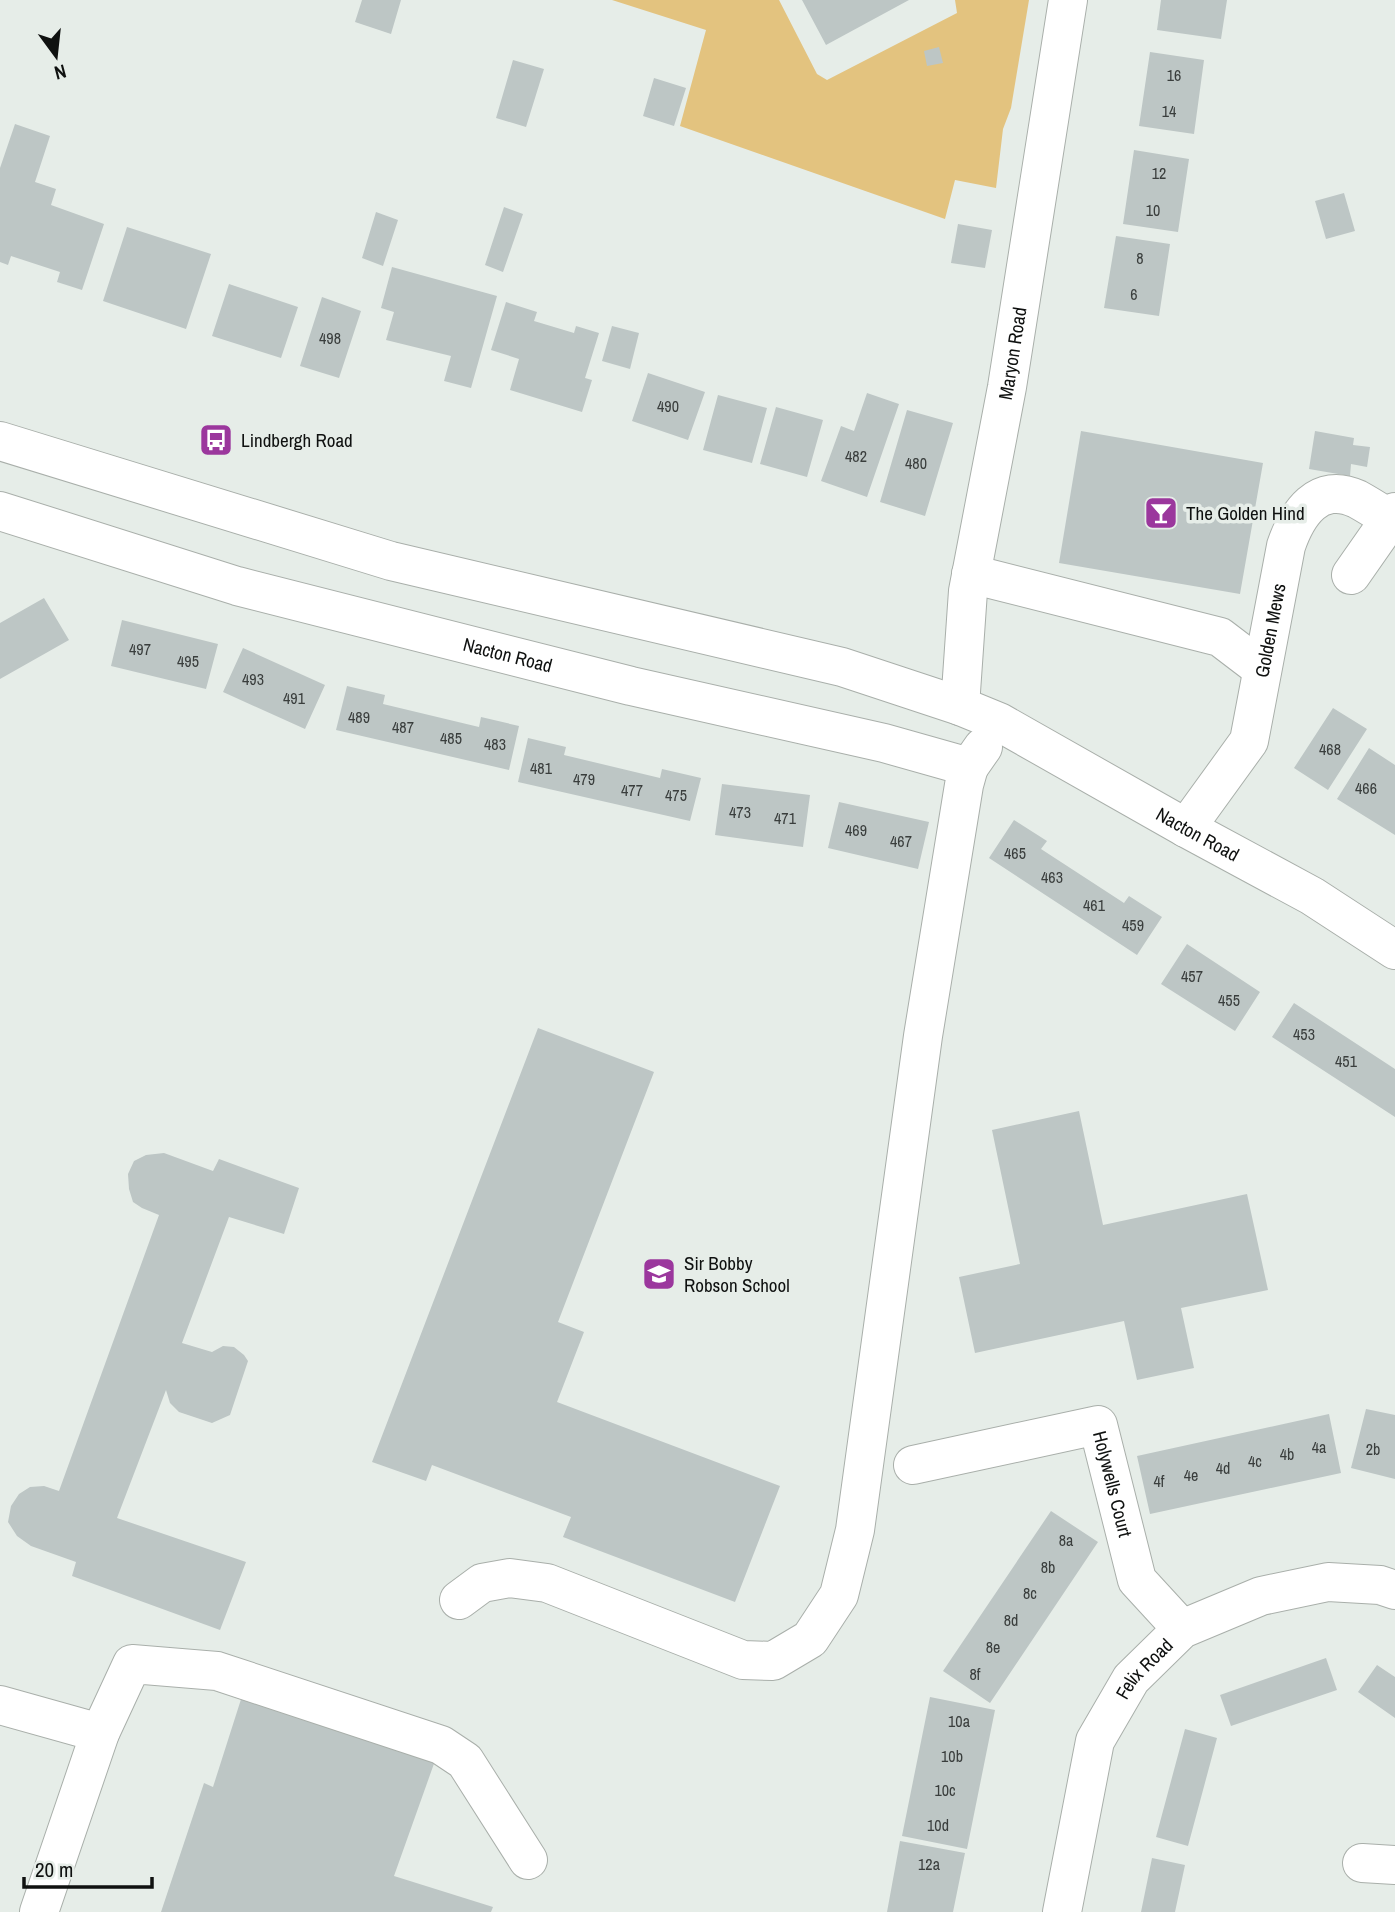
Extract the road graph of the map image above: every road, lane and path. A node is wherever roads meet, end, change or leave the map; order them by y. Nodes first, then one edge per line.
1 (1068, 0) edge
2 (0, 441) edge
3 (0, 511) edge
4 (1392, 515) edge
5 (971, 574) junction
6 (1351, 575) dead end
7 (1262, 669) junction
8 (960, 706) junction
9 (999, 722) junction
10 (969, 767) junction
11 (1186, 828) junction
12 (1395, 950) edge
13 (914, 1465) dead end
14 (1388, 1588) edge
15 (459, 1600) dead end
16 (1182, 1629) junction
17 (0, 1706) edge
18 (100, 1733) junction
19 (528, 1860) dead end
20 (39, 1912) edge
21 (1062, 1912) edge

1 - 5 street, Maryon Road
2 - 8 street, Nacton Road
3 - 10 street, Nacton Road
4 - 6 street
4 - 7 street, Golden Mews
5 - 7 street
5 - 8 street, Maryon Road
7 - 11 street, Golden Mews
8 - 9 street, Nacton Road
9 - 10 street
9 - 11 street, Nacton Road
10 - 15 street
11 - 12 street, Nacton Road
13 - 16 street, Holywells Court
14 - 16 street, Felix Road
16 - 21 street, Felix Road
17 - 18 street
18 - 19 street
18 - 20 street

